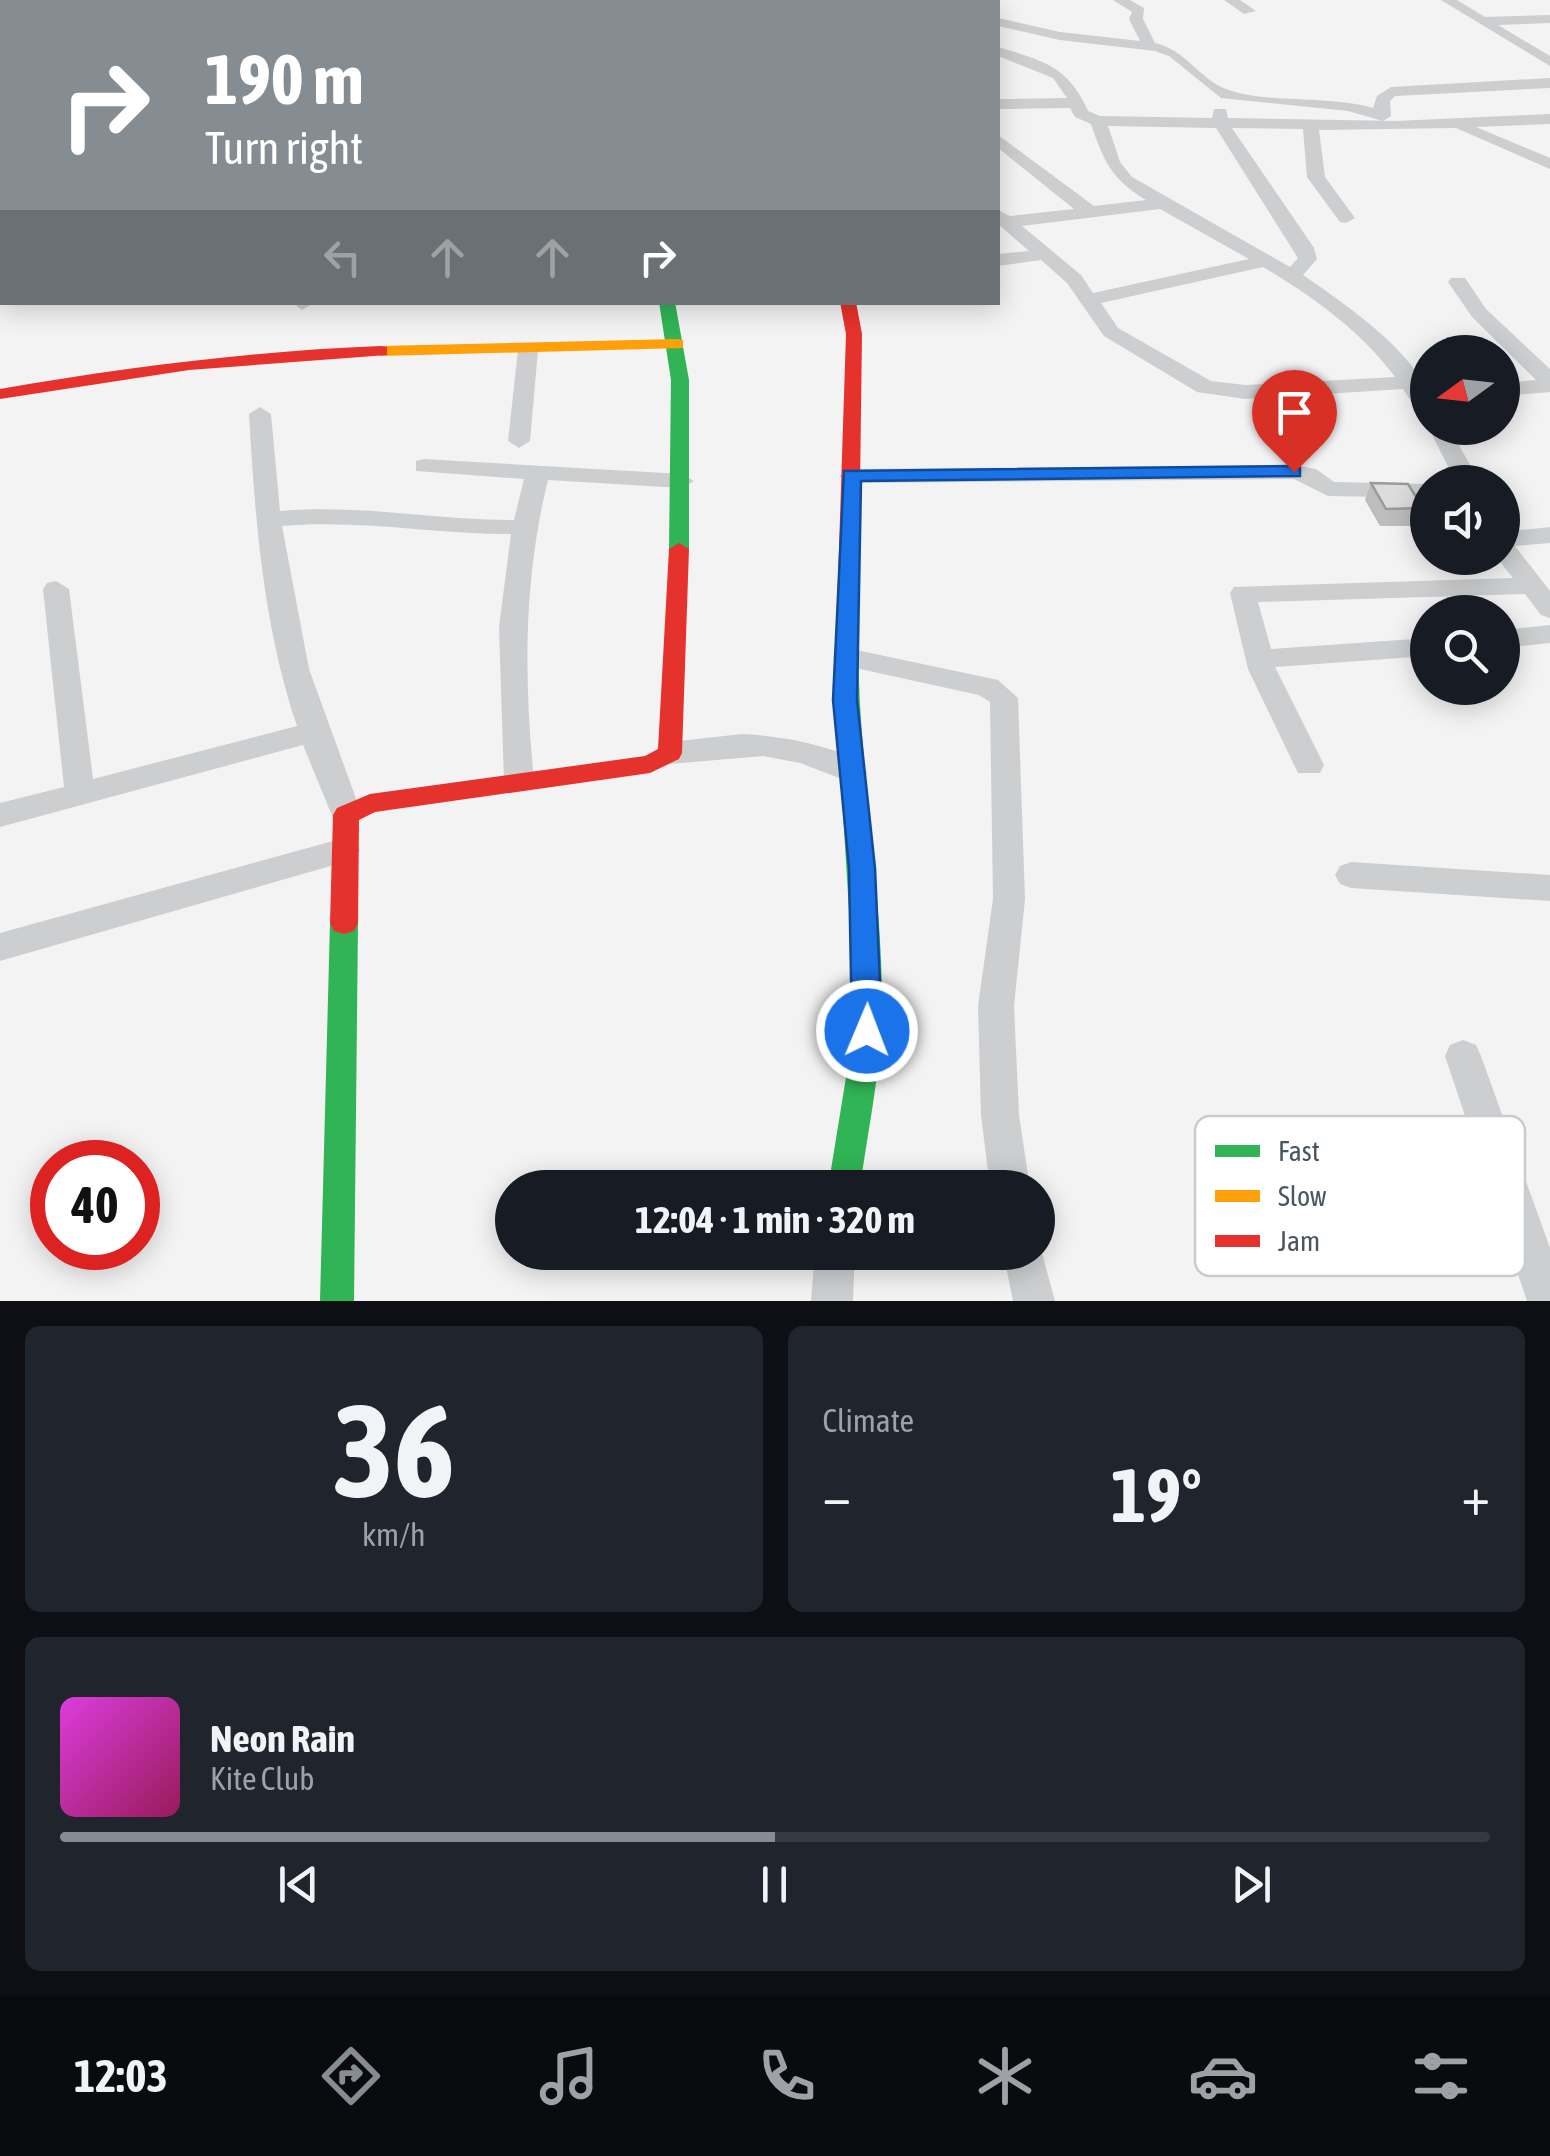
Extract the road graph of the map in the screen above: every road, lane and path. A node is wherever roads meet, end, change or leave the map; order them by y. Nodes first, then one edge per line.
1 (1120, 0) edge
2 (1231, 0) edge
3 (1448, 0) edge
4 (1249, 11) dead end
5 (1550, 19) edge
6 (1478, 20) junction
7 (1000, 22) edge
8 (1150, 46) junction
9 (1000, 51) edge
10 (1550, 62) edge
11 (1550, 83) edge
12 (1219, 92) junction
13 (1074, 103) junction
14 (1000, 104) edge
15 (1380, 115) junction
16 (1550, 119) edge
17 (1098, 121) junction
18 (1220, 122) junction
19 (1311, 125) junction
20 (1457, 125) junction
21 (1396, 126) junction
22 (1000, 142) edge
23 (1549, 163) edge
24 (1167, 203) junction
25 (1091, 213) junction
26 (1002, 218) edge
27 (1346, 218) dead end
28 (1047, 254) junction
29 (1000, 260) edge
30 (1264, 261) junction
31 (1292, 276) junction
32 (1458, 282) dead end
33 (1091, 299) junction
34 (668, 305) edge
35 (849, 305) edge
36 (677, 344) junction
37 (528, 350) junction
38 (1410, 382) edge
39 (1550, 382) edge
40 (1520, 387) edge
41 (0, 394) edge
42 (1410, 395) edge
43 (260, 414) dead end
44 (519, 441) dead end
45 (424, 466) dead end
46 (536, 475) junction
47 (851, 476) junction
48 (682, 481) junction
49 (1410, 491) edge
50 (268, 520) junction
51 (522, 527) junction
52 (1550, 535) edge
53 (1520, 540) edge
54 (1520, 571) edge
55 (1530, 586) junction
56 (56, 590) dead end
57 (1550, 609) edge
58 (1550, 634) edge
59 (1520, 637) edge
60 (1410, 648) edge
61 (847, 657) junction
62 (1259, 659) junction
63 (313, 732) junction
64 (670, 752) junction
65 (1309, 766) dead end
66 (852, 772) junction
67 (519, 781) junction
68 (80, 794) junction
69 (0, 815) edge
70 (346, 816) junction
71 (344, 850) junction
72 (1351, 875) dead end
73 (1550, 888) edge
74 (0, 948) edge
75 (1462, 1056) dead end
76 (1483, 1116) edge
77 (847, 1170) edge
78 (1008, 1170) edge
79 (1525, 1235) edge
80 (834, 1270) edge
81 (1027, 1270) edge
82 (337, 1301) edge
83 (832, 1301) edge
84 (1034, 1301) edge
85 (1548, 1301) edge

1 - 8 street
2 - 4 street
3 - 6 street
5 - 6 street
6 - 10 street
7 - 8 street
8 - 12 street
9 - 13 street
11 - 15 street
12 - 15 street
12 - 18 street
13 - 14 street
13 - 17 street
15 - 21 street
16 - 20 street
17 - 18 street
17 - 24 street
18 - 19 street
18 - 31 street
19 - 21 street
19 - 27 street
20 - 21 street
20 - 23 street
22 - 25 street
24 - 25 street
24 - 30 street
25 - 26 street
26 - 28 street
28 - 29 street
28 - 33 street
30 - 31 street
30 - 33 street
31 - 38 street
32 - 39 street
33 - 42 street
34 - 36 street
35 - 47 street
36 - 37 street
36 - 48 street
37 - 41 street
37 - 44 street
39 - 40 street
43 - 50 street
45 - 46 street
46 - 48 street
46 - 51 street
47 - 49 street
47 - 61 street
48 - 64 street
50 - 51 street
50 - 63 street
51 - 67 street
52 - 53 street
54 - 55 street
55 - 57 street
55 - 62 street
56 - 68 street
58 - 59 street
60 - 62 street
61 - 66 street
61 - 78 street
62 - 65 street
63 - 68 street
63 - 70 street
64 - 66 street
64 - 67 street
66 - 77 street
67 - 70 street
68 - 69 street
70 - 71 street
71 - 74 street
71 - 82 street
72 - 73 street
75 - 76 street
79 - 85 street
80 - 83 street
81 - 84 street

